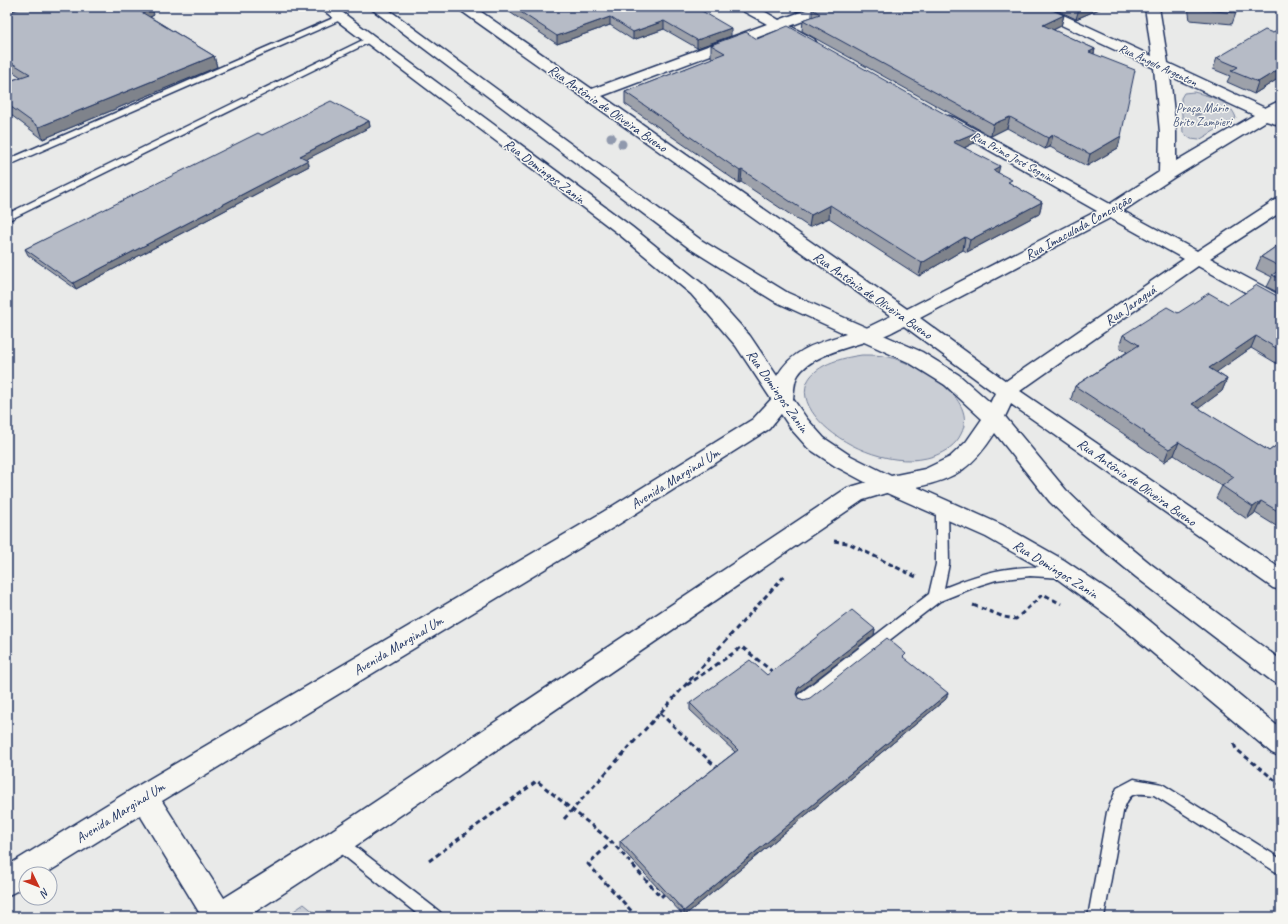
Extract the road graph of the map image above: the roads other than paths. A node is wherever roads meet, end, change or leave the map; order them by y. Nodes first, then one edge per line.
1 (326, 7) edge
2 (376, 7) edge
3 (465, 7) edge
4 (746, 7) edge
5 (827, 7) edge
6 (1034, 7) edge
7 (1152, 7) edge
8 (341, 18) junction
9 (778, 25) junction
10 (370, 40) junction
11 (820, 48) edge
12 (1161, 66) junction
13 (590, 95) junction
14 (937, 114) edge
15 (1276, 114) edge
16 (7, 163) edge
17 (1167, 174) junction
18 (1281, 204) edge
19 (1110, 211) junction
20 (7, 218) edge
21 (1198, 258) junction
22 (1281, 304) edge
23 (905, 317) junction
24 (867, 335) junction
25 (1006, 391) junction
26 (782, 400) junction
27 (994, 418) junction
28 (888, 484) junction
29 (942, 507) junction
30 (1066, 574) junction
31 (1281, 581) edge
32 (940, 593) junction
33 (1281, 674) edge
34 (803, 699) edge
35 (1281, 744) edge
36 (144, 797) junction
37 (338, 842) junction
38 (1281, 868) edge
39 (7, 882) edge
40 (220, 917) edge
41 (434, 917) edge
42 (1096, 917) edge

1 - 8 street, Rua Domingos Zanin
2 - 24 street
3 - 13 street, Rua Antônio de Oliveira Bueno
4 - 9 street
5 - 9 street
6 - 12 street, Rua Ângelo Argenton
7 - 12 street
8 - 10 street, Rua Domingos Zanin
8 - 16 lane
9 - 11 street
9 - 13 street
10 - 20 lane
10 - 26 street, Rua Domingos Zanin
12 - 15 street, Rua Ângelo Argenton
12 - 17 street
13 - 23 street, Rua Antônio de Oliveira Bueno
14 - 19 street, Rua Primo José Segnini
15 - 17 street, Rua Imaculada Conceição
17 - 19 street, Rua Imaculada Conceição
18 - 21 street, Rua Jaraguá
19 - 21 street, Rua Primo José Segnini
19 - 23 street, Rua Imaculada Conceição
21 - 22 street, Rua Primo José Segnini
21 - 25 street, Rua Jaraguá
23 - 24 street, Rua Imaculada Conceição
23 - 25 street, Rua Antônio de Oliveira Bueno
24 - 26 street, Rua Imaculada Conceição
24 - 27 street
25 - 27 street
25 - 31 street, Rua Antônio de Oliveira Bueno
26 - 28 street, Rua Domingos Zanin
26 - 36 street, Avenida Marginal Um
27 - 28 street
27 - 33 street
28 - 29 street, Rua Domingos Zanin
28 - 37 street
29 - 30 street, Rua Domingos Zanin
29 - 32 lane
30 - 32 lane
30 - 35 street, Rua Domingos Zanin
32 - 34 lane
36 - 39 street, Avenida Marginal Um
36 - 40 street
37 - 40 street
37 - 41 lane
38 - 42 lane

